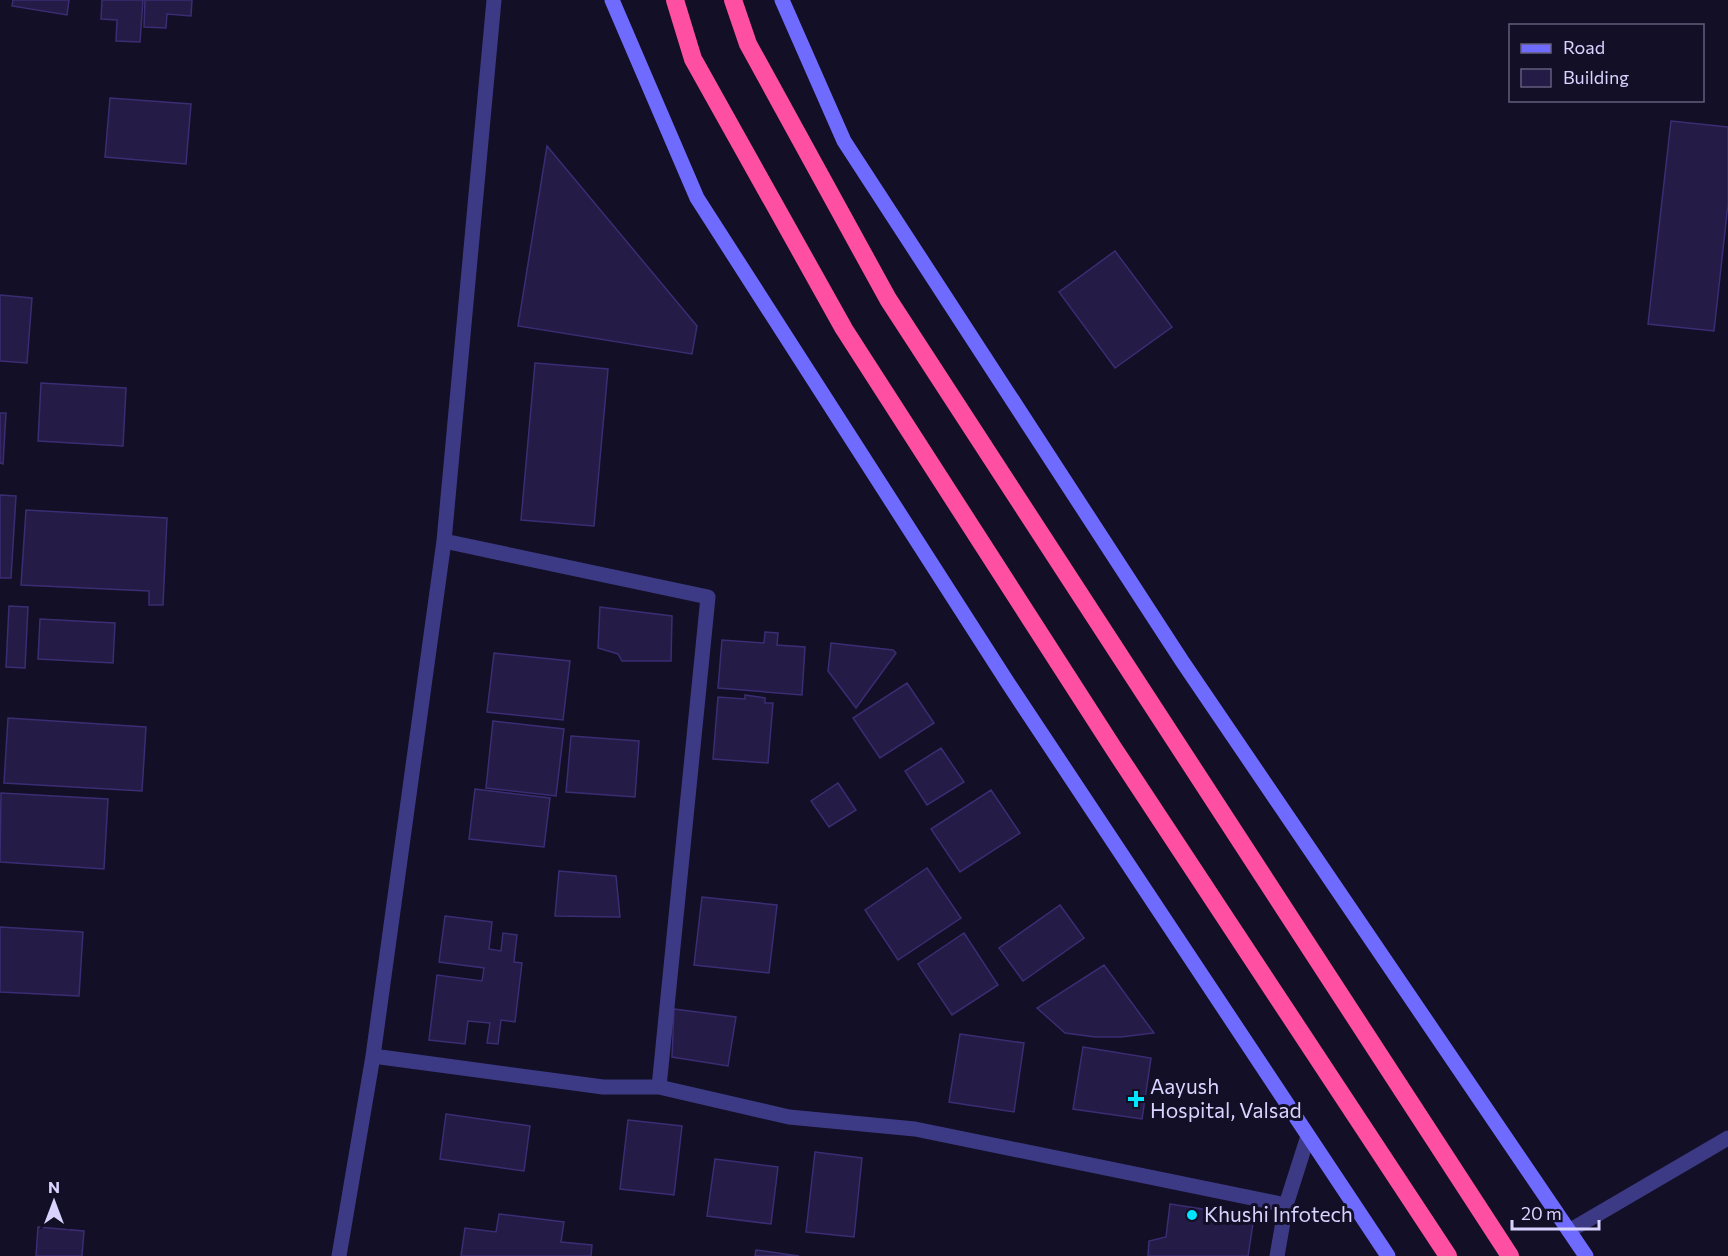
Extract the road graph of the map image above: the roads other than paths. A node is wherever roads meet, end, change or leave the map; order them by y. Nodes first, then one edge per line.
1 (494, 0) edge
2 (612, 0) edge
3 (675, 0) edge
4 (733, 0) edge
5 (782, 0) edge
6 (444, 541) junction
7 (374, 1056) junction
8 (659, 1087) junction
9 (1308, 1136) junction
10 (1728, 1138) edge
11 (1286, 1205) junction
12 (1569, 1232) junction
13 (339, 1256) edge
14 (1277, 1256) edge
15 (1388, 1256) edge
16 (1448, 1256) edge
17 (1510, 1256) edge
18 (1586, 1256) edge

1 - 6 street
2 - 9 street
3 - 16 highway
4 - 17 highway
5 - 12 street
6 - 7 street
6 - 8 street
7 - 8 street
7 - 13 street
8 - 11 street
9 - 11 street
9 - 15 street
10 - 12 street
11 - 14 street
12 - 18 street

